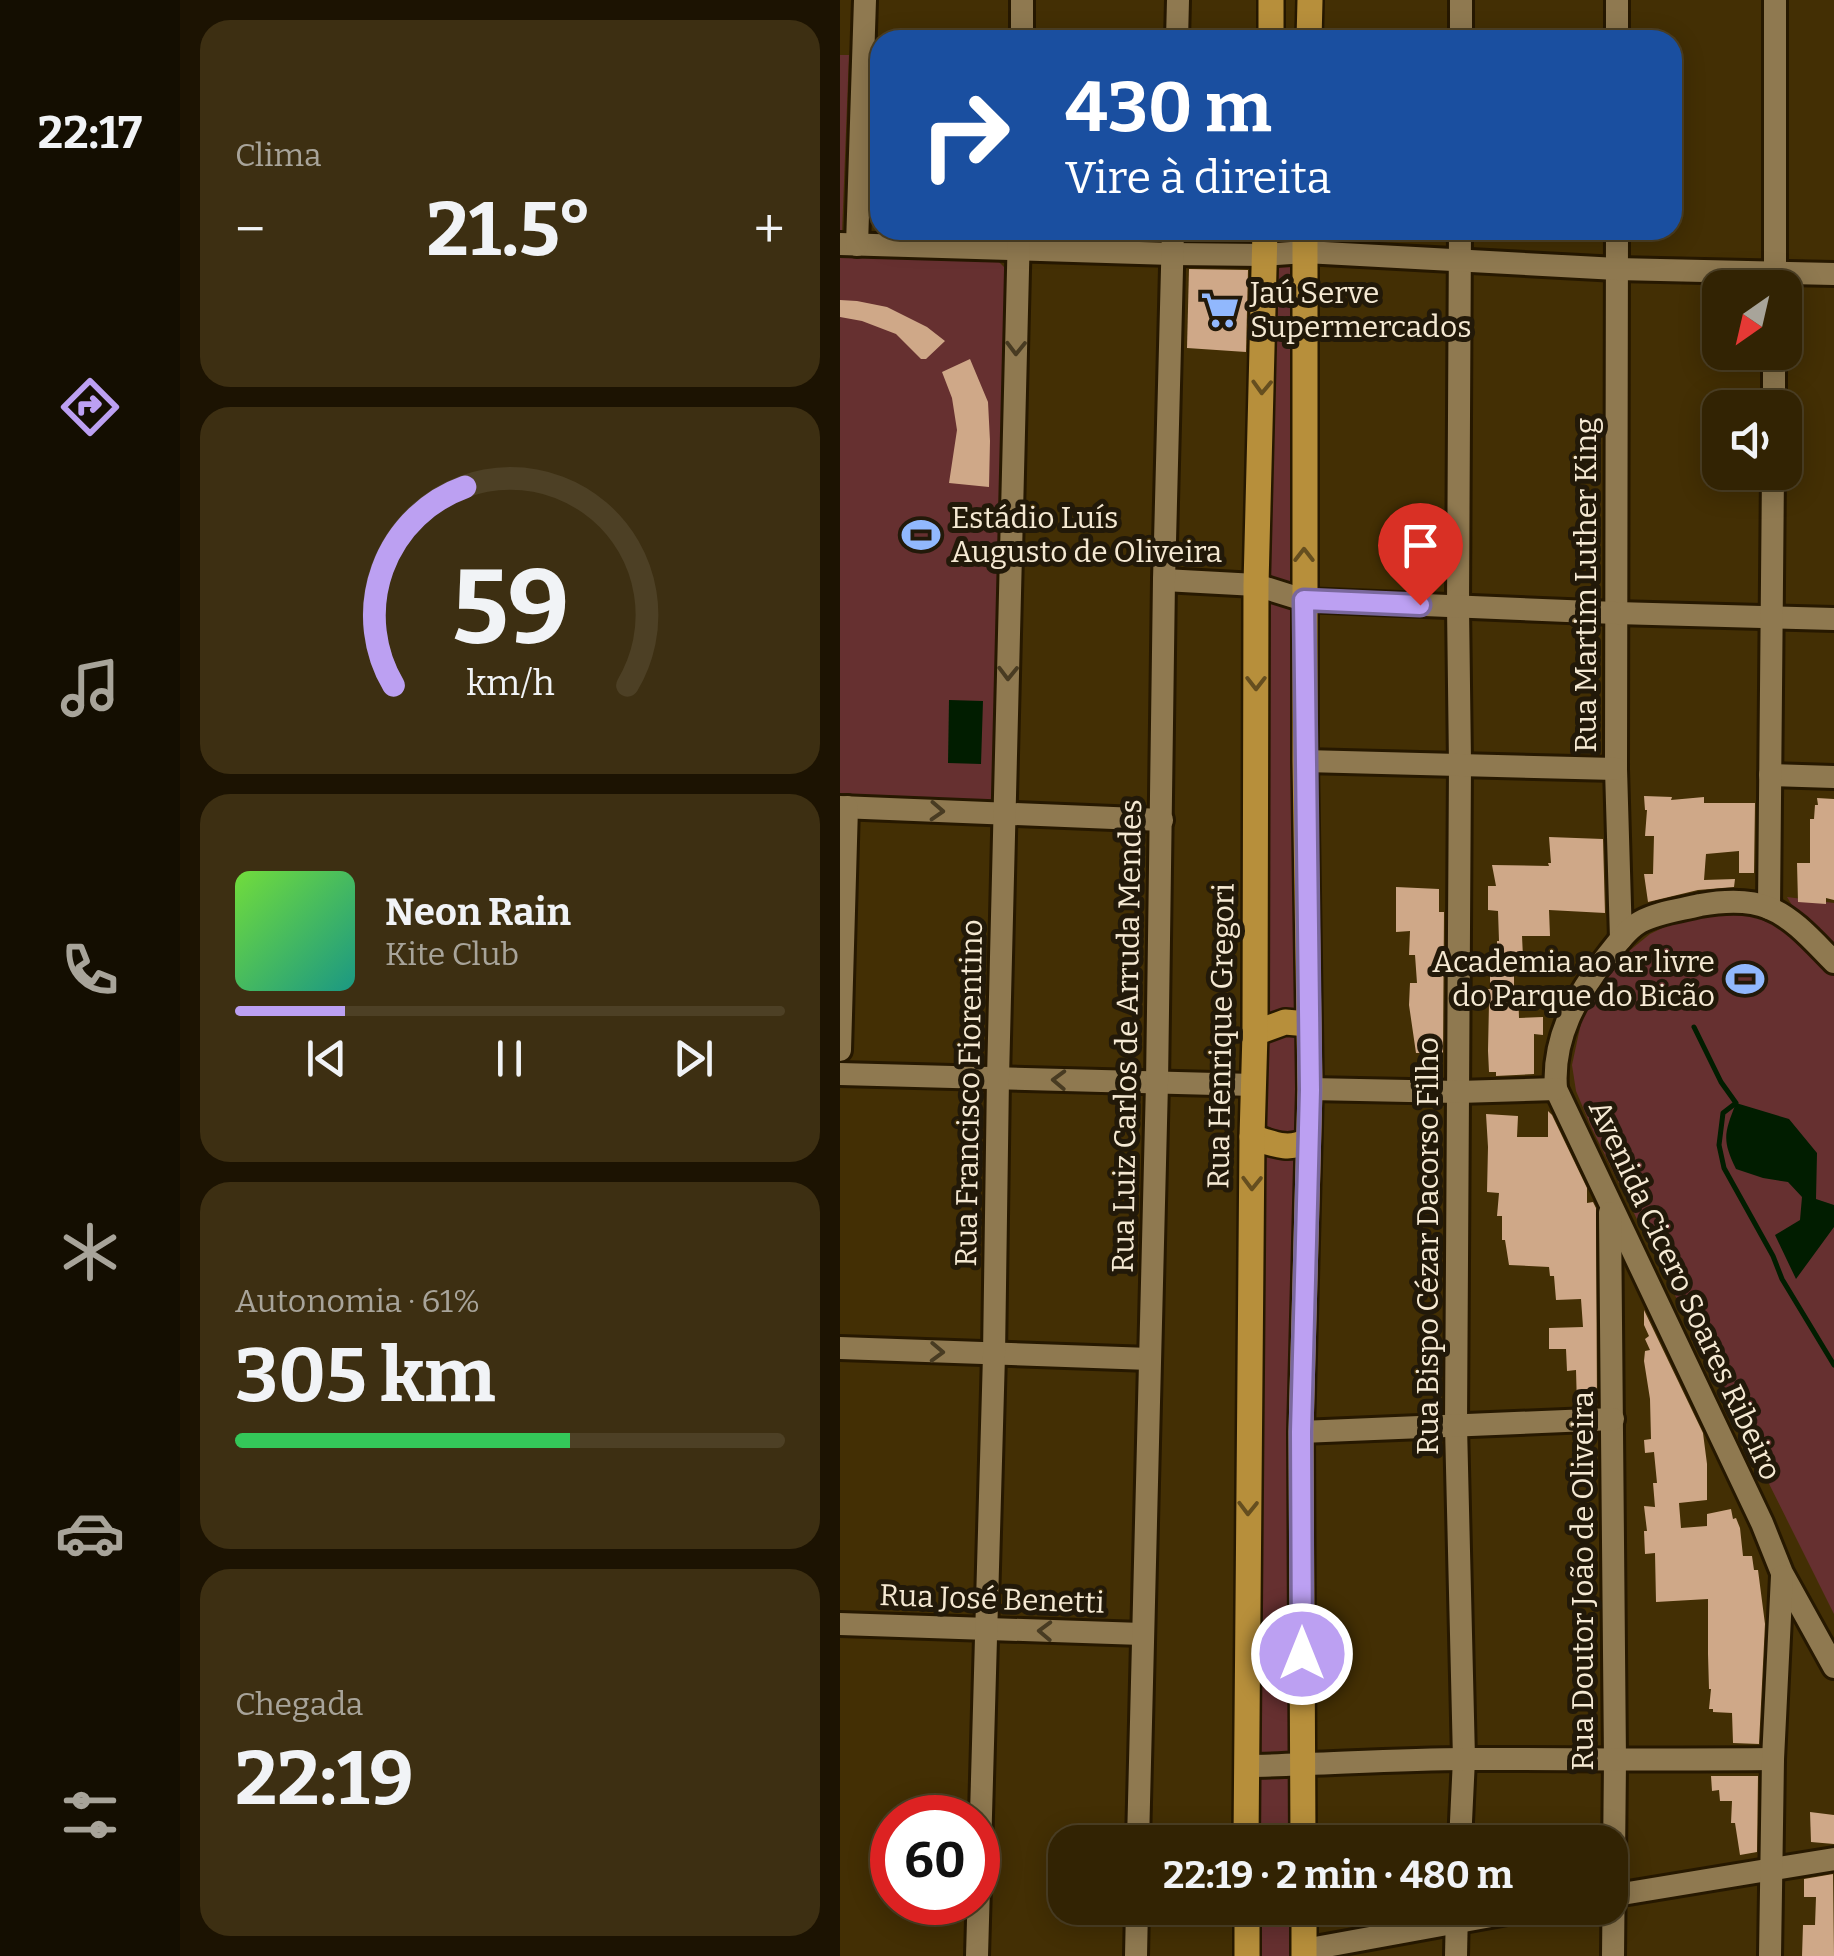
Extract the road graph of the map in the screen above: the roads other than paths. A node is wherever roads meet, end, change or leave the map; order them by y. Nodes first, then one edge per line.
1 (865, 0) edge
2 (1022, 0) edge
3 (1178, 0) edge
4 (1271, 0) edge
5 (1310, 0) edge
6 (1461, 0) edge
7 (1618, 0) edge
8 (1775, 0) edge
9 (1022, 30) edge
10 (1178, 30) edge
11 (1271, 30) edge
12 (1309, 30) edge
13 (1461, 30) edge
14 (1617, 30) edge
15 (852, 43) edge
16 (1018, 240) edge
17 (1173, 240) edge
18 (1460, 240) edge
19 (1617, 240) edge
20 (1305, 241) edge
21 (1264, 242) edge
22 (848, 245) edge
23 (1172, 254) junction
24 (1460, 262) junction
25 (1617, 268) junction
26 (1775, 270) edge
27 (1702, 274) edge
28 (1834, 274) edge
29 (1802, 277) edge
30 (1773, 490) edge
31 (1164, 580) junction
32 (1256, 585) junction
33 (1304, 600) junction
34 (1458, 606) junction
35 (1616, 613) junction
36 (1772, 618) junction
37 (1834, 619) edge
38 (1305, 761) junction
39 (1460, 764) junction
40 (1616, 769) junction
41 (1770, 774) junction
42 (1834, 777) edge
43 (843, 807) edge
44 (1004, 814) junction
45 (1162, 820) junction
46 (1768, 908) junction
47 (1621, 939) junction
48 (1834, 962) edge
49 (1308, 1024) junction
50 (1256, 1033) junction
51 (840, 1050) edge
52 (840, 1074) edge
53 (998, 1078) junction
54 (1157, 1083) junction
55 (1254, 1085) junction
56 (1556, 1089) junction
57 (1310, 1090) junction
58 (1458, 1092) junction
59 (1252, 1137) junction
60 (1308, 1140) junction
61 (1610, 1205) junction
62 (840, 1348) edge
63 (994, 1354) junction
64 (1150, 1359) junction
65 (1613, 1419) junction
66 (1456, 1426) junction
67 (1301, 1432) junction
68 (1782, 1573) junction
69 (840, 1624) edge
70 (987, 1629) junction
71 (1142, 1634) junction
72 (1834, 1668) edge
73 (1773, 1758) junction
74 (1464, 1759) junction
75 (1614, 1761) junction
76 (1246, 1766) junction
77 (1303, 1766) junction
78 (1138, 1825) edge
79 (1246, 1825) edge
80 (1303, 1825) edge
81 (1461, 1825) edge
82 (1613, 1825) edge
83 (1834, 1859) edge
84 (1771, 1868) junction
85 (1628, 1892) edge
86 (1137, 1925) edge
87 (1247, 1925) edge
88 (1304, 1925) edge
89 (1414, 1925) edge
90 (1457, 1925) edge
91 (1612, 1925) edge
92 (1304, 1953) edge
93 (977, 1956) edge
94 (1136, 1956) edge
95 (1248, 1956) edge
96 (1456, 1956) edge
97 (1613, 1956) edge
98 (1770, 1956) edge

1 - 15 street
2 - 9 street
3 - 10 street
4 - 11 main road
5 - 12 main road
6 - 13 street
7 - 14 street
8 - 26 street
15 - 22 street
16 - 22 street
16 - 23 street
16 -> 44 street, Rua Francisco Fiorentino
17 - 23 street, Rua Luiz Carlos de Arruda Mendes
18 - 24 street, Rua Bispo Cézar Dacorso Filho
19 - 25 street, Rua Martim Luther King
20 - 21 street
20 - 24 street
33 -> 20 main road
21 - 23 street
21 -> 32 main road, Rua Henrique Gregori
23 - 31 street, Rua Luiz Carlos de Arruda Mendes
24 - 25 street
24 - 34 street, Rua Bispo Cézar Dacorso Filho
25 - 27 street
25 - 35 street, Rua Martim Luther King
28 - 29 street
30 - 36 street
31 - 32 street
31 - 45 street, Rua Luiz Carlos de Arruda Mendes
32 - 33 street
32 -> 50 main road, Rua Henrique Gregori
33 - 34 street
33 - 38 main road
34 - 35 street
34 - 39 street, Rua Bispo Cézar Dacorso Filho
35 - 36 street
35 - 40 street, Rua Martim Luther King
36 - 37 street
36 - 41 street
38 - 39 street
38 - 49 main road
39 - 40 street
39 - 58 street, Rua Bispo Cézar Dacorso Filho
40 - 47 street, Rua Martim Luther King
41 - 42 street
41 - 46 street
43 -> 44 street
43 - 51 street
44 - 45 street
44 - 53 street, Rua Francisco Fiorentino
45 - 54 street, Rua Luiz Carlos de Arruda Mendes
46 - 47 street
46 - 48 street
47 - 56 street, Avenida Cicero Soares Ribeiro
49 - 50 main road
49 - 57 main road
50 - 55 main road, Rua Henrique Gregori
52 - 53 street
54 -> 53 street
53 - 63 street, Rua Francisco Fiorentino
54 - 55 street
54 - 64 street, Rua Luiz Carlos de Arruda Mendes
55 - 59 main road, Rua Henrique Gregori
56 - 58 street
56 - 61 street, Avenida Cicero Soares Ribeiro
57 - 58 street
57 - 60 main road
58 - 66 street, Rua Bispo Cézar Dacorso Filho
59 - 60 main road
59 -> 76 main road, Rua Henrique Gregori
60 - 67 main road
61 - 65 street, Rua Doutor João de Oliveira
61 - 68 street, Avenida Cicero Soares Ribeiro
62 -> 63 street
63 - 64 street
63 - 70 street, Rua Francisco Fiorentino
64 - 71 street, Rua Luiz Carlos de Arruda Mendes
65 - 66 street
65 - 75 street, Rua Doutor João de Oliveira
66 - 67 street
66 - 74 street, Rua Bispo Cézar Dacorso Filho
67 - 77 main road
68 - 72 street, Avenida Cicero Soares Ribeiro
68 - 73 street
69 - 70 street, Rua José Benetti
71 -> 70 street, Rua José Benetti
70 - 93 street, Rua Francisco Fiorentino
71 - 78 street, Rua Luiz Carlos de Arruda Mendes
73 - 75 street
73 - 84 street
74 - 75 street
74 - 77 street
74 - 81 street, Rua Bispo Cézar Dacorso Filho
75 - 82 street, Rua Doutor João de Oliveira
76 - 77 street
76 - 79 main road, Rua Henrique Gregori
77 - 80 main road
83 - 84 street
84 - 85 street
84 - 98 street
86 - 94 street
87 - 95 main road
88 - 92 main road
89 - 92 street
90 - 96 street
91 - 97 street, Rua Doutor João de Oliveira

